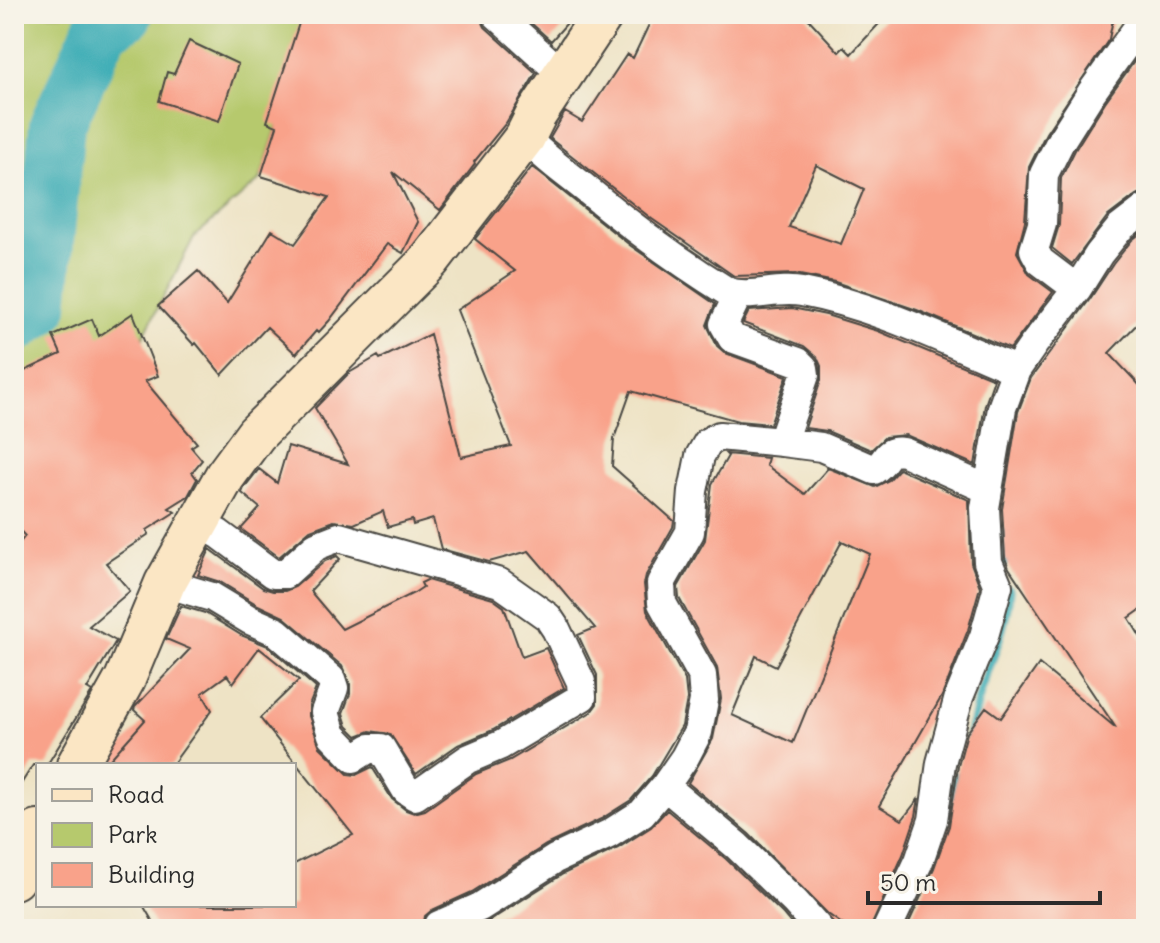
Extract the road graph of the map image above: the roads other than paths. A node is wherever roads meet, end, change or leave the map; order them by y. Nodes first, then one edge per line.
1 (496, 14) edge
2 (603, 14) edge
3 (1146, 16) edge
4 (565, 72) junction
5 (525, 137) junction
6 (1146, 208) edge
7 (1077, 289) junction
8 (738, 295) junction
9 (1016, 370) junction
10 (782, 442) junction
11 (987, 489) junction
12 (198, 523) junction
13 (165, 583) junction
14 (78, 763) edge
15 (665, 786) junction
16 (36, 835) edge
17 (14, 879) edge
18 (439, 925) dead end
19 (819, 929) edge
20 (887, 929) edge

1 - 4 street
2 - 4 street
3 - 7 street
4 - 5 street
5 - 8 street
5 - 12 street
6 - 7 street
7 - 9 street
8 - 9 street
8 - 10 street
9 - 11 street
10 - 11 street
10 - 15 street
11 - 20 street
12 - 13 street
12 - 13 street
13 - 14 street
15 - 18 street
15 - 19 street
16 - 17 street

